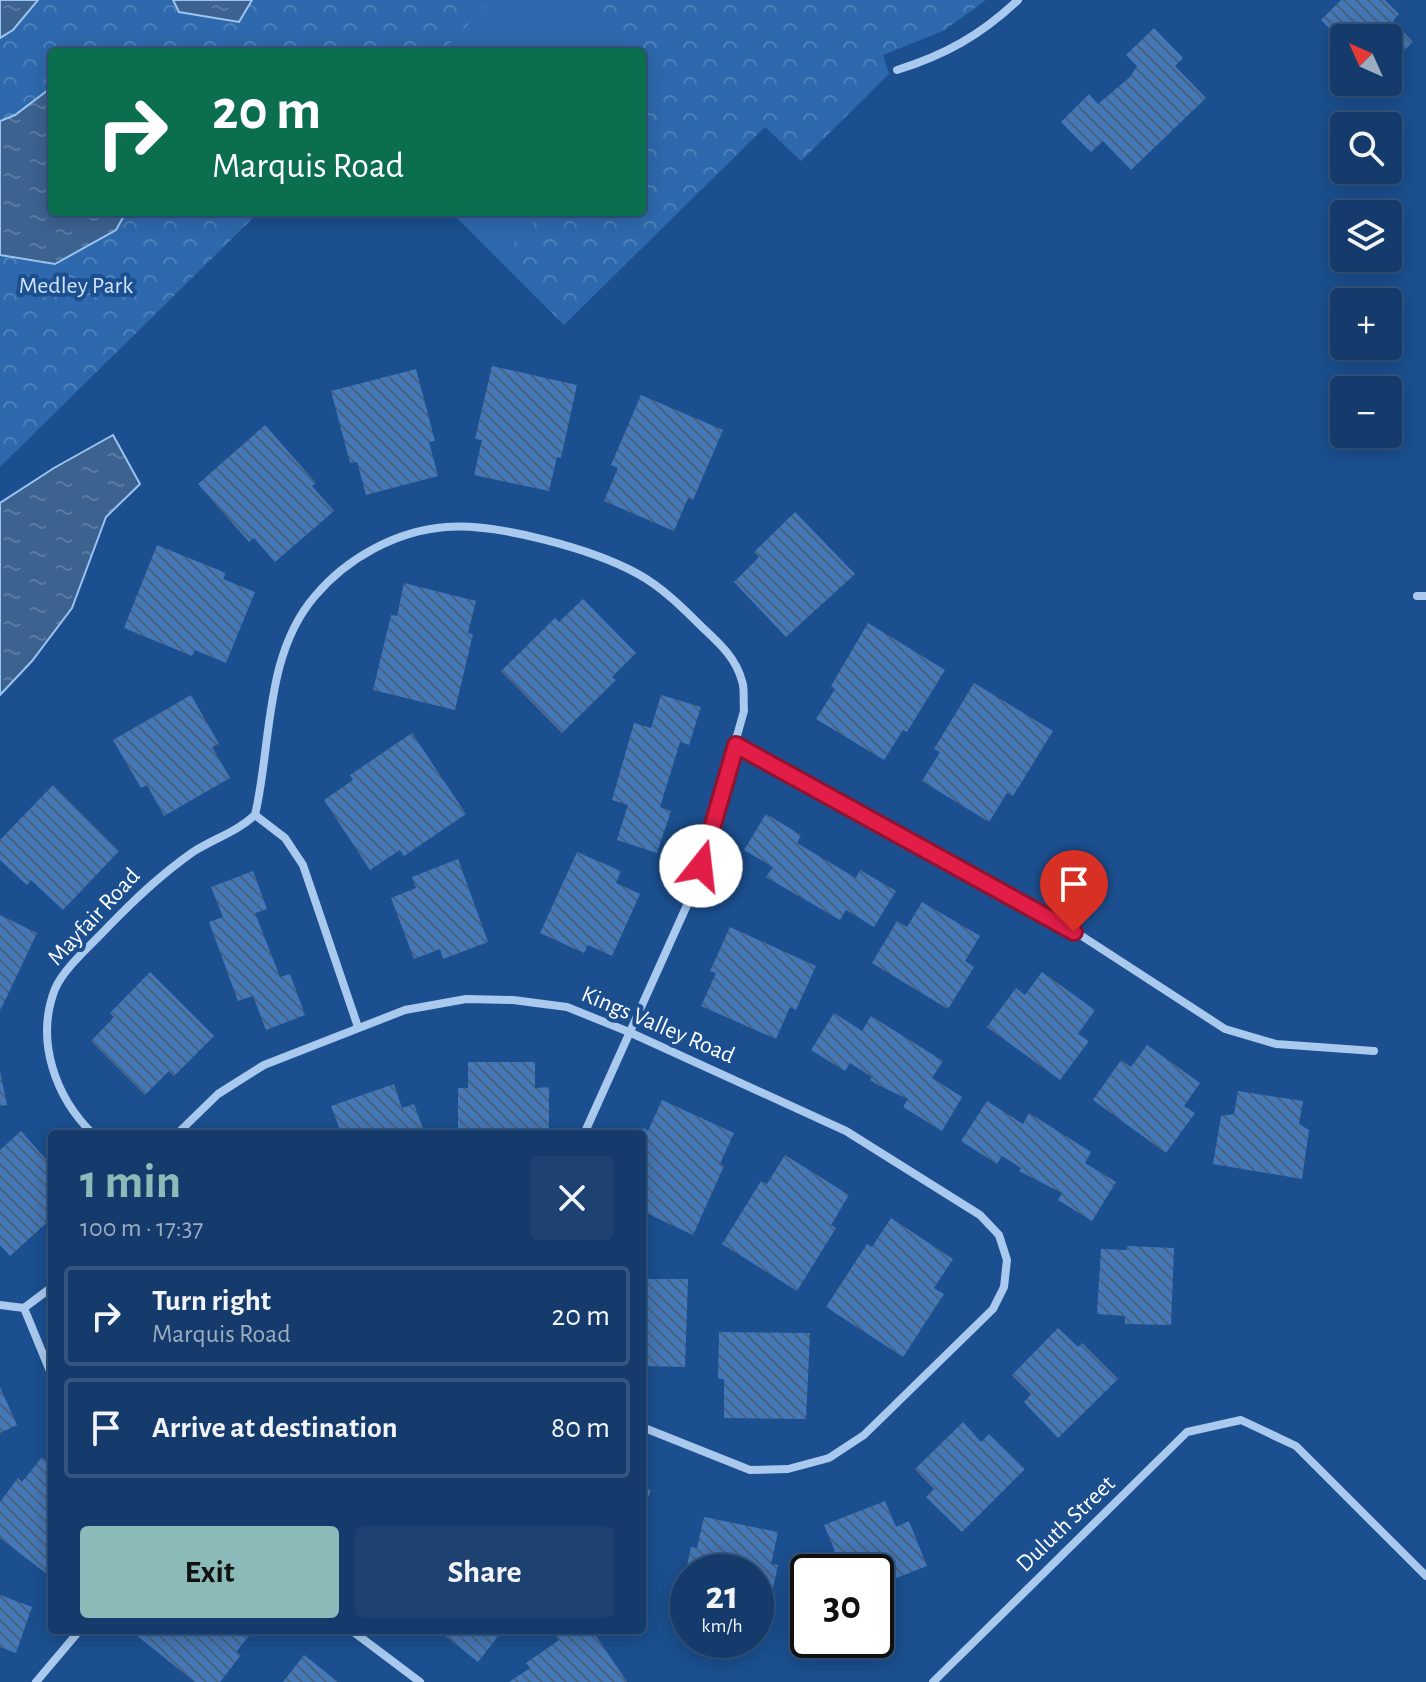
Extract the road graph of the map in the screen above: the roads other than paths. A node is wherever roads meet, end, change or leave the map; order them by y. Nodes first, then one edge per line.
1 (1018, 0) edge
2 (897, 70) dead end
3 (736, 745) junction
4 (255, 815) junction
5 (358, 1027) junction
6 (629, 1032) junction
7 (1374, 1051) dead end
8 (89, 1130) edge
9 (181, 1130) edge
10 (586, 1130) edge
11 (48, 1290) edge
12 (0, 1305) edge
13 (24, 1308) junction
14 (48, 1366) edge
15 (646, 1429) edge
16 (1426, 1576) edge
17 (77, 1634) edge
18 (356, 1634) edge
19 (36, 1682) edge
20 (420, 1682) edge
21 (933, 1682) edge

1 - 2 street
3 - 4 street
3 - 6 street
3 - 7 street
4 - 5 street
4 - 8 street, Mayfair Road
5 - 6 street, Kings Valley Road
5 - 9 street, Kings Valley Road
6 - 10 street
6 - 15 street, Kings Valley Road
11 - 13 street
12 - 13 street
13 - 14 street
16 - 21 street, Duluth Street
17 - 19 street
18 - 20 street

